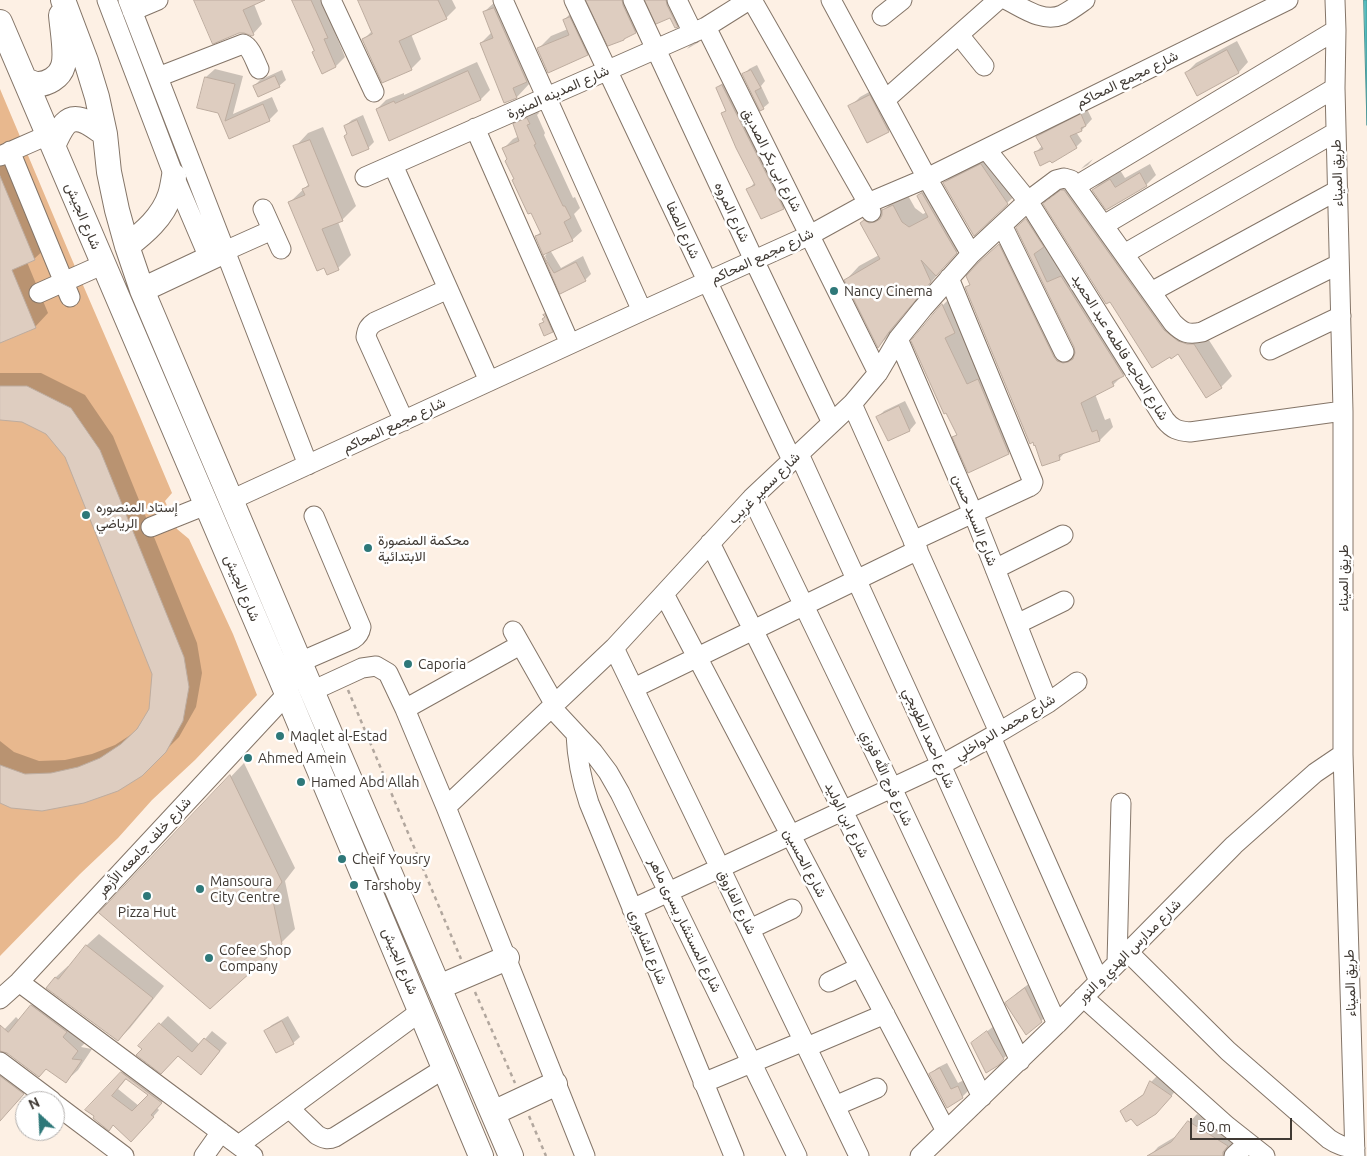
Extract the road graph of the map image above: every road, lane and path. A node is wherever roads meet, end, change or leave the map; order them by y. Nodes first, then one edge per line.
1 (62, 0) edge
2 (107, 0) edge
3 (158, 0) edge
4 (331, 0) edge
5 (503, 0) edge
6 (574, 0) edge
7 (633, 0) edge
8 (677, 0) edge
9 (751, 0) edge
10 (831, 0) edge
11 (902, 0) edge
12 (998, 0) edge
13 (1007, 0) edge
14 (1085, 0) edge
15 (1288, 0) edge
16 (1335, 0) edge
17 (130, 6) edge
18 (882, 16) dead end
19 (0, 22) edge
20 (699, 30) junction
21 (1336, 30) junction
22 (959, 35) junction
23 (656, 49) junction
24 (984, 66) dead end
25 (258, 69) dead end
26 (607, 70) junction
27 (158, 76) junction
28 (24, 80) junction
29 (1334, 88) junction
30 (374, 92) dead end
31 (546, 97) junction
32 (885, 100) junction
33 (475, 128) junction
34 (1336, 132) junction
35 (104, 134) junction
36 (51, 141) junction
37 (986, 149) junction
38 (5, 154) edge
39 (393, 165) junction
40 (174, 176) junction
41 (364, 177) dead end
42 (927, 178) junction
43 (1076, 186) junction
44 (1338, 190) junction
45 (1028, 201) junction
46 (869, 207) junction
47 (263, 209) dead end
48 (1002, 225) junction
49 (1104, 225) junction
50 (272, 230) junction
51 (810, 235) junction
52 (127, 246) junction
53 (280, 249) dead end
54 (217, 254) junction
55 (971, 254) junction
56 (1124, 254) junction
57 (754, 260) junction
58 (104, 264) junction
59 (1339, 264) junction
60 (949, 278) junction
61 (707, 281) junction
62 (67, 289) junction
63 (448, 289) junction
64 (142, 290) junction
65 (1151, 292) junction
66 (39, 293) dead end
67 (642, 311) junction
68 (1341, 316) junction
69 (898, 339) junction
70 (570, 344) junction
71 (1270, 350) dead end
72 (1064, 352) dead end
73 (878, 373) junction
74 (489, 381) junction
75 (852, 404) junction
76 (1343, 411) junction
77 (404, 421) junction
78 (832, 423) junction
79 (796, 457) junction
80 (308, 465) junction
81 (752, 498) junction
82 (231, 500) junction
83 (206, 505) junction
84 (973, 513) junction
85 (314, 516) dead end
86 (151, 527) dead end
87 (1063, 536) dead end
88 (710, 543) junction
89 (915, 546) junction
90 (995, 568) junction
91 (857, 580) junction
92 (664, 594) junction
93 (1064, 601) dead end
94 (804, 606) junction
95 (1017, 624) junction
96 (753, 630) junction
97 (614, 648) junction
98 (697, 658) junction
99 (300, 662) junction
100 (343, 677) junction
101 (1077, 682) dead end
102 (634, 688) junction
103 (312, 691) junction
104 (288, 694) junction
105 (1048, 702) junction
106 (554, 706) junction
107 (405, 709) junction
108 (576, 734) junction
109 (995, 735) junction
110 (1343, 754) junction
111 (941, 765) junction
112 (892, 788) junction
113 (1121, 803) dead end
114 (446, 807) junction
115 (843, 810) junction
116 (790, 835) junction
117 (720, 868) junction
118 (669, 892) junction
119 (632, 909) junction
120 (792, 909) dead end
121 (750, 929) junction
122 (507, 958) junction
123 (1122, 958) junction
124 (860, 967) junction
125 (468, 975) junction
126 (1099, 981) junction
127 (19, 982) junction
128 (829, 982) dead end
129 (439, 987) junction
130 (1083, 998) junction
131 (0, 999) edge
132 (421, 1011) junction
133 (885, 1014) junction
134 (1057, 1024) junction
135 (805, 1044) junction
136 (1020, 1061) junction
137 (0, 1062) edge
138 (752, 1062) junction
139 (445, 1068) junction
140 (703, 1083) junction
141 (555, 1084) junction
142 (876, 1088) dead end
143 (39, 1091) edge
144 (982, 1097) junction
145 (522, 1099) junction
146 (835, 1106) junction
147 (289, 1108) junction
148 (65, 1112) edge
149 (493, 1112) junction
150 (946, 1131) junction
151 (221, 1132) junction
152 (1248, 1143) junction
153 (507, 1146) edge
154 (246, 1150) edge
155 (479, 1151) edge
156 (1355, 1152) edge
157 (124, 1156) edge
158 (204, 1156) edge
159 (546, 1156) edge
160 (585, 1156) edge
161 (734, 1156) edge
162 (797, 1156) edge
163 (859, 1156) edge
164 (920, 1156) edge
165 (1234, 1156) edge
166 (1265, 1156) edge

1 - 28 main road
1 - 35 main road, شارع الجيش
2 - 40 street
3 - 17 street
4 - 30 street
5 - 31 street
6 - 26 street, شارع الصفا
7 - 23 street, شارع المروه
8 - 20 street, شارع ابى بكر الصديق
9 - 20 street, شارع المدينه المنورة
9 - 46 street
10 - 32 street
11 - 18 street
12 - 22 street
13 - 14 street
15 - 37 street, شارع مجمع المحاكم
16 - 21 street, طريق الميناء
17 - 27 street
19 - 28 main road, شارع الجيش
20 - 23 street, شارع المدينه المنورة
20 - 51 street, شارع ابى بكر الصديق
21 - 29 street, طريق الميناء
21 - 43 street
22 - 24 street
22 - 32 street
23 - 26 street, شارع المدينه المنورة
23 - 57 street, شارع المروه
25 - 27 street
26 - 31 street, شارع المدينه المنورة
26 - 61 street, شارع الصفا
27 - 54 street
28 - 36 main road, شارع الجيش
29 - 34 street, طريق الميناء
29 - 49 street
31 - 33 street, شارع المدينه المنورة
31 - 67 street
32 - 42 street
33 - 39 street, شارع المدينه المنورة
33 - 70 street
34 - 44 street, طريق الميناء
34 - 56 street
35 - 36 main road
35 - 52 main road, شارع الجيش
36 - 38 street
36 - 58 main road, شارع الجيش
37 - 42 street, شارع مجمع المحاكم
37 - 45 street, شارع الحاجه فاطمه عبد الحميد
38 - 62 street
39 - 41 street, شارع المدينه المنورة
39 - 63 street
40 - 52 main road
40 - 54 street
42 - 46 street, شارع مجمع المحاكم
42 - 55 street
43 - 45 street, شارع سمير غريب
43 - 49 street
44 - 59 street, طريق الميناء
44 - 65 street
45 - 48 street, شارع سمير غريب
45 - 76 street, شارع الحاجه فاطمه عبد الحميد
46 - 51 street, شارع مجمع المحاكم
47 - 50 street
48 - 55 street, شارع سمير غريب
48 - 72 street
49 - 56 street
50 - 53 street
50 - 54 street
51 - 57 street, شارع مجمع المحاكم
51 - 73 street, شارع ابى بكر الصديق
52 - 64 main road, شارع الجيش
54 - 64 main road
54 - 80 street
55 - 60 street, شارع سمير غريب
56 - 65 street
57 - 61 street, شارع مجمع المحاكم
57 - 78 street, شارع المروه
58 - 62 street
58 - 83 main road, شارع الجيش
59 - 65 street
59 - 68 street, طريق الميناء
60 - 69 street, شارع سمير غريب
60 - 84 street
61 - 67 street, شارع مجمع المحاكم
61 - 79 street, شارع الصفا
62 - 66 street
63 - 74 street
63 - 77 street
64 - 82 main road, شارع الجيش
67 - 70 street, شارع مجمع المحاكم
68 - 71 street
68 - 76 street, طريق الميناء
69 - 73 street, شارع سمير غريب
69 - 84 street, شارع السيد حسن
70 - 74 street, شارع مجمع المحاكم
73 - 75 street, شارع سمير غريب
74 - 77 street, شارع مجمع المحاكم
75 - 78 street, شارع سمير غريب
75 - 89 street
76 - 110 street, طريق الميناء
77 - 80 street, شارع مجمع المحاكم
78 - 79 street, شارع سمير غريب
79 - 81 street, شارع سمير غريب
79 - 91 street, شارع احمد الطوبجي
80 - 82 street, شارع مجمع المحاكم
81 - 88 street, شارع سمير غريب
81 - 94 street, شارع فرج الله فوزي
82 - 99 main road, شارع الجيش
83 - 86 street
83 - 104 main road, شارع الجيش
84 - 89 street
84 - 90 street, شارع السيد حسن
85 - 99 street
87 - 90 street
88 - 92 street, شارع سمير غريب
88 - 96 street, شارع ابن الوليد
89 - 91 street
89 - 109 street
90 - 95 street, شارع السيد حسن
91 - 94 street
91 - 111 street, شارع احمد الطوبجي
92 - 97 street, شارع سمير غريب
92 - 98 street, شارع الحسين
93 - 95 street
94 - 96 street
94 - 112 street, شارع فرج الله فوزي
95 - 105 street, شارع السيد حسن
96 - 98 street
96 - 115 street, شارع ابن الوليد
97 - 102 street, شارع الفاروق
97 - 106 street, شارع سمير غريب
98 - 102 street
98 - 116 street, شارع الحسين
99 - 103 main road, شارع الجيش
100 - 103 street
100 - 107 street
100 - 125 path
101 - 105 street, شارع محمد الدواخلي
102 - 117 street, شارع الفاروق
103 - 129 main road, شارع الجيش
104 - 127 street, شارع خلف جامعه الأزهر
104 - 132 main road, شارع الجيش
105 - 109 street, شارع محمد الدواخلي
106 - 107 street, شارع المستشار يسرى ماهر
106 - 108 street, شارع المستشار يسرى ماهر
106 - 114 street, شارع سمير غريب
107 - 114 street
108 - 118 street, شارع المستشار يسرى ماهر
108 - 119 street, شارع الشابورى
109 - 111 street, شارع محمد الدواخلي
109 - 126 street
110 - 123 street, شارع مدارس الهدي و النور
110 - 156 street, طريق الميناء
111 - 112 street, شارع محمد الدواخلي
111 - 134 street, شارع احمد الطوبجي
112 - 115 street, شارع محمد الدواخلي
112 - 136 street, شارع فرج الله فوزي
113 - 123 street
114 - 122 street
115 - 116 street, شارع محمد الدواخلي
115 - 144 street, شارع ابن الوليد
116 - 117 street, شارع محمد الدواخلي
116 - 124 street, شارع الحسين
117 - 118 street, شارع محمد الدواخلي
117 - 121 street, شارع الفاروق
118 - 119 street, شارع محمد الدواخلي
118 - 138 street, شارع المستشار يسرى ماهر
119 - 140 street, شارع الشابورى
120 - 121 street
121 - 135 street, شارع الفاروق
122 - 125 main road
122 - 141 street
123 - 126 street, شارع مدارس الهدي و النور
123 - 156 street
124 - 128 street
124 - 133 street, شارع الحسين
125 - 129 main road
125 - 145 path
126 - 130 street, شارع مدارس الهدي و النور
127 - 131 street, شارع خلف جامعه الأزهر
127 - 151 street
129 - 149 main road, شارع الجيش
130 - 134 street, شارع مدارس الهدي و النور
130 - 152 street
132 - 139 main road, شارع الجيش
132 - 147 street
133 - 135 street
133 - 150 street, شارع الحسين
134 - 136 street, شارع مدارس الهدي و النور
135 - 138 street
135 - 146 street, شارع الفاروق
136 - 144 street, شارع مدارس الهدي و النور
137 - 143 street
138 - 140 street
138 - 162 street, شارع المستشار يسرى ماهر
139 - 147 street
139 - 155 main road, شارع الجيش
140 - 161 street, شارع الشابورى
141 - 145 main road
141 - 160 street
142 - 146 street
144 - 150 street, شارع مدارس الهدي و النور
145 - 149 main road
145 - 159 path
146 - 163 street, شارع الفاروق
147 - 154 street
148 - 157 street
149 - 153 main road, شارع الجيش
150 - 164 street, شارع مدارس الهدي و النور
151 - 154 street
151 - 158 street
152 - 165 street
152 - 166 street
153 - 155 main road

